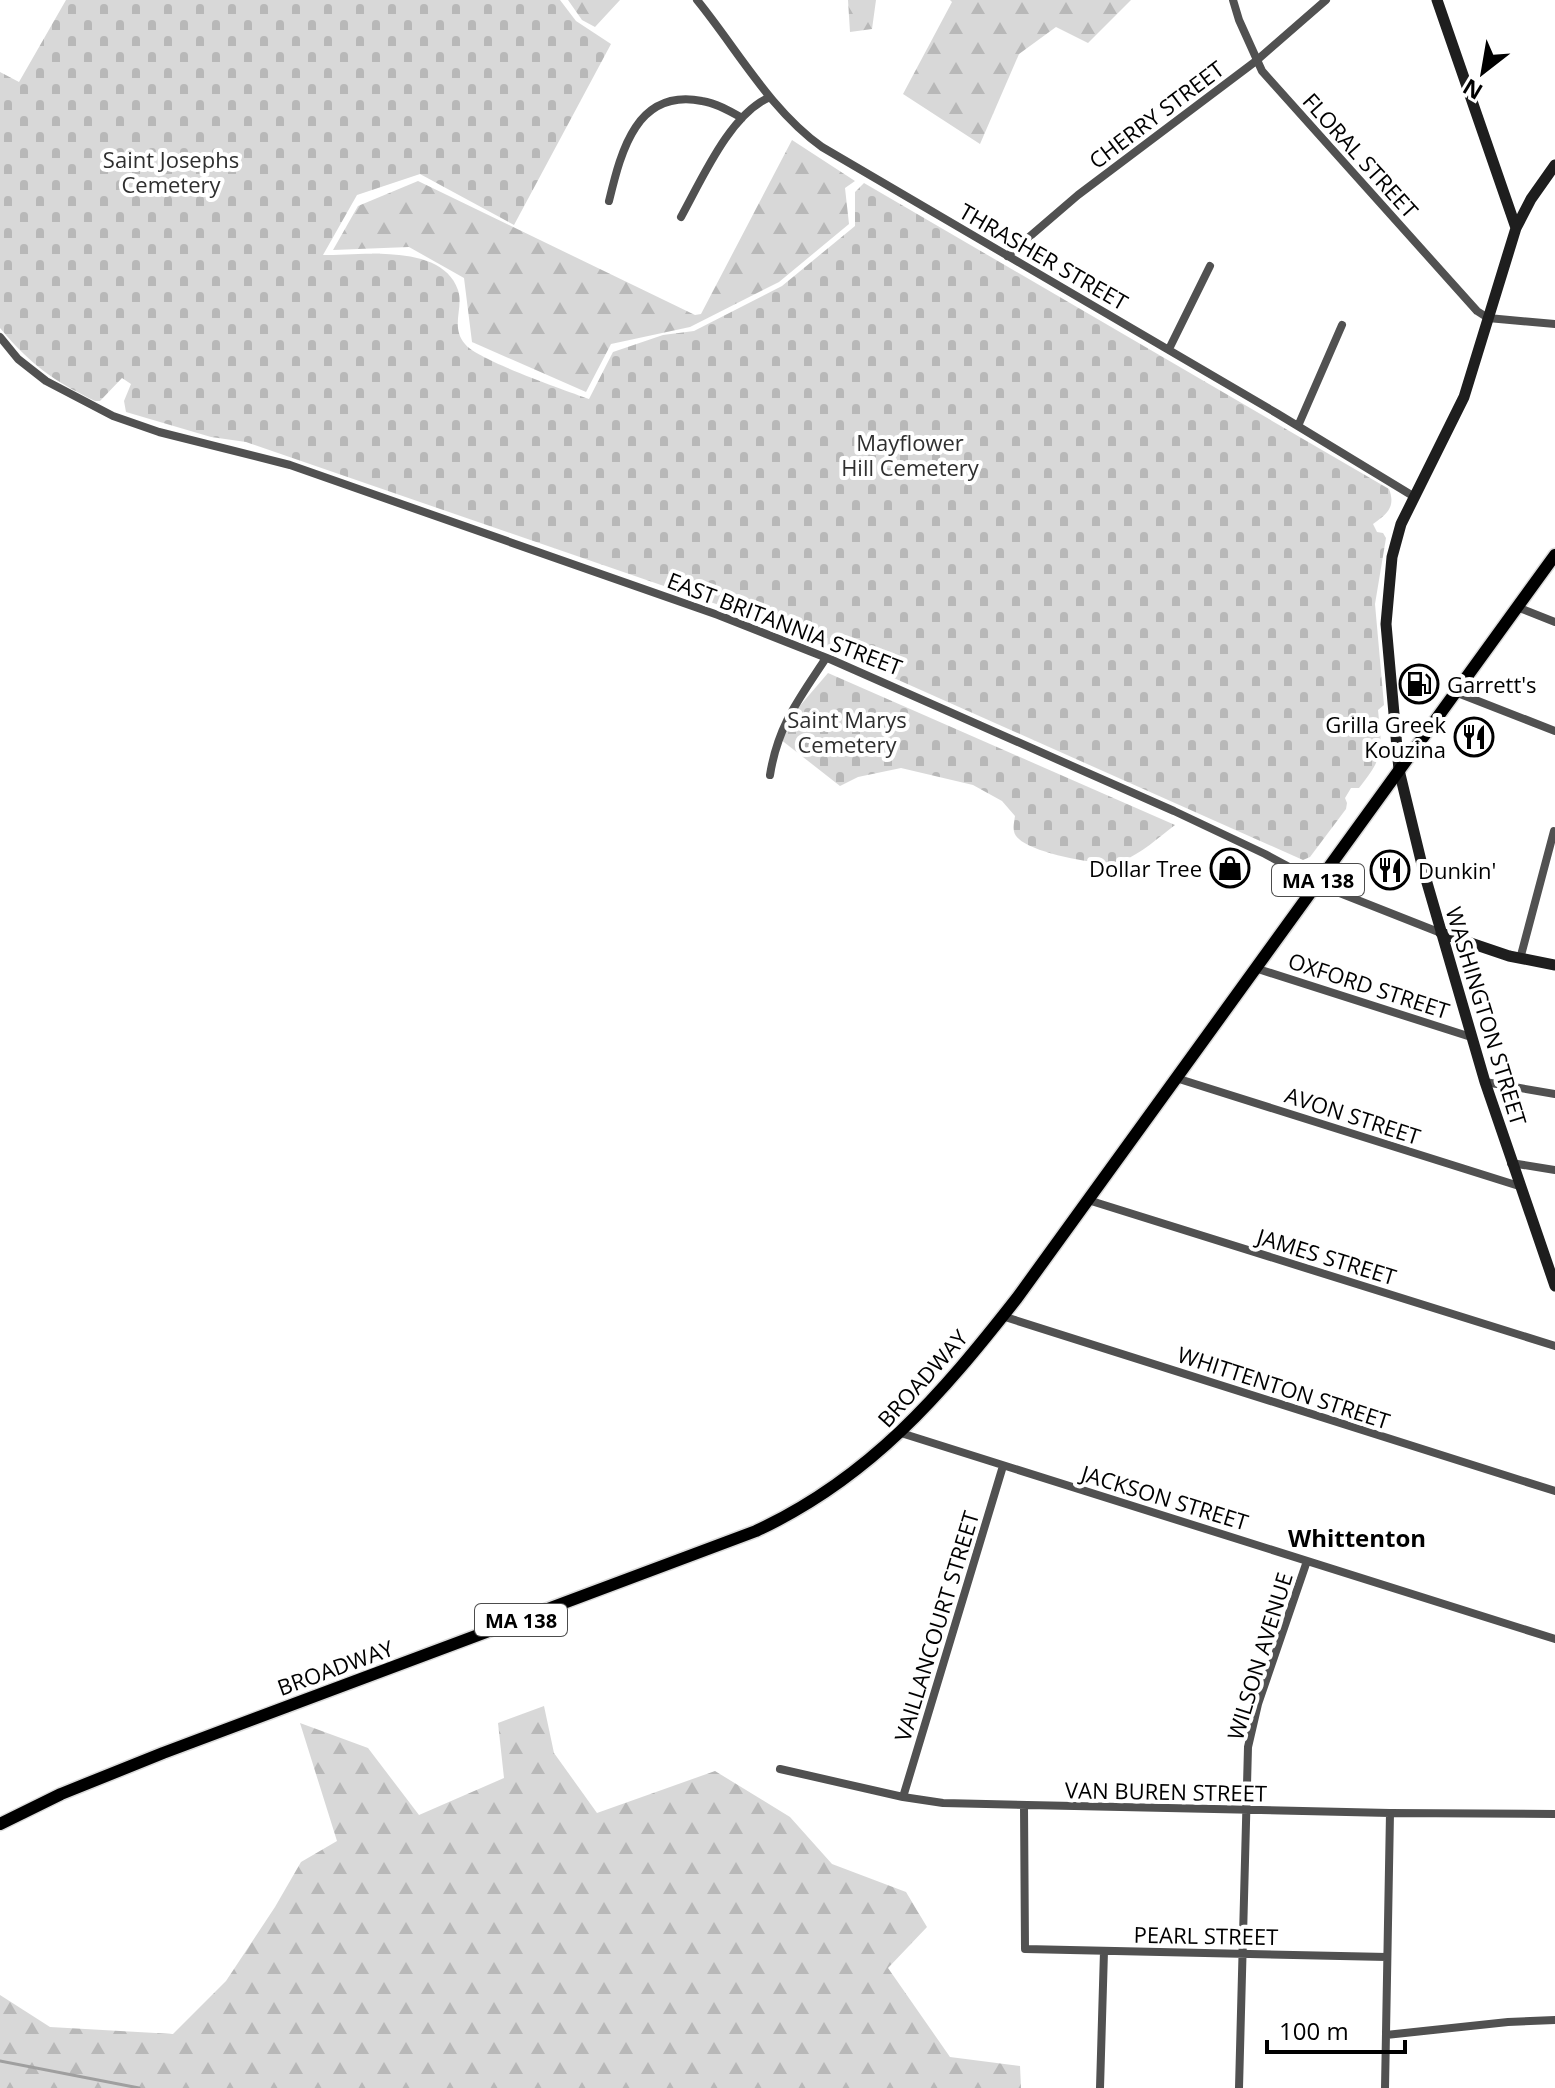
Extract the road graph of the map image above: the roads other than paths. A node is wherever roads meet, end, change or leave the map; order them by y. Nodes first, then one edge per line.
1 (697, 0) edge
2 (1233, 0) edge
3 (1326, 0) edge
4 (1437, 0) edge
5 (1256, 61) junction
6 (770, 97) junction
7 (742, 118) junction
8 (1555, 165) edge
9 (609, 201) dead end
10 (681, 217) dead end
11 (1516, 228) junction
12 (1007, 256) junction
13 (1210, 266) dead end
14 (1488, 318) junction
15 (1555, 324) edge
16 (1342, 325) dead end
17 (0, 337) edge
18 (1169, 349) junction
19 (1298, 426) junction
20 (1413, 496) junction
21 (1555, 555) edge
22 (1517, 607) junction
23 (1555, 622) edge
24 (826, 658) junction
25 (1455, 692) junction
26 (1555, 731) edge
27 (1399, 770) junction
28 (770, 775) dead end
29 (1554, 831) edge
30 (1317, 882) junction
31 (1441, 933) junction
32 (1520, 959) junction
33 (1555, 965) edge
34 (1255, 968) junction
35 (1471, 1037) junction
36 (1176, 1078) junction
37 (1485, 1082) junction
38 (1555, 1094) edge
39 (1511, 1163) junction
40 (1555, 1170) edge
41 (1519, 1186) junction
42 (1088, 1200) junction
43 (1555, 1286) edge
44 (1002, 1316) junction
45 (1555, 1346) edge
46 (901, 1433) junction
47 (1003, 1466) junction
48 (1555, 1491) edge
49 (1307, 1561) junction
50 (1555, 1639) edge
51 (780, 1769) dead end
52 (903, 1797) junction
53 (1024, 1806) junction
54 (1246, 1810) junction
55 (1390, 1813) junction
56 (1555, 1814) edge
57 (0, 1824) edge
58 (1104, 1951) junction
59 (1243, 1954) junction
60 (1387, 1957) junction
61 (1555, 2020) edge
62 (1386, 2035) junction
63 (1100, 2088) edge
64 (1239, 2088) edge
65 (1385, 2088) edge

1 - 6 street, THRASHER STREET
2 - 5 street, FLORAL STREET
3 - 5 street, CHERRY STREET
4 - 11 street
5 - 12 street, CHERRY STREET
5 - 14 street, FLORAL STREET
6 - 7 street
6 - 12 street, THRASHER STREET
7 - 9 street
7 - 10 street
8 - 11 street, WASHINGTON STREET
11 - 14 street, WASHINGTON STREET
12 - 18 street, THRASHER STREET
13 - 18 street
14 - 15 street
14 - 20 street, WASHINGTON STREET
16 - 19 street
17 - 24 street, EAST BRITANNIA STREET
18 - 19 street, THRASHER STREET
19 - 20 street, THRASHER STREET
20 - 27 street, WASHINGTON STREET
21 - 22 main road, BROADWAY / MA 138
22 - 23 street
22 - 25 main road, BROADWAY / MA 138
24 - 28 street
24 - 30 street, EAST BRITANNIA STREET
25 - 26 street
25 - 27 main road, BROADWAY / MA 138
27 - 30 main road, BROADWAY / MA 138
27 - 31 street, WASHINGTON STREET
29 - 32 street
30 - 31 street, EAST BRITANNIA STREET
30 - 34 main road, BROADWAY / MA 138
31 - 32 street, EAST BRITANNIA STREET
31 - 35 street, WASHINGTON STREET
32 - 33 street, EAST BRITANNIA STREET
34 - 35 street, OXFORD STREET
34 - 36 main road, BROADWAY / MA 138
35 - 37 street, WASHINGTON STREET
36 - 41 street, AVON STREET
36 - 42 main road, BROADWAY / MA 138
37 - 38 street
37 - 39 street, WASHINGTON STREET
39 - 40 street
39 - 41 street, WASHINGTON STREET
41 - 43 street, WASHINGTON STREET
42 - 44 main road, BROADWAY / MA 138
42 - 45 street, JAMES STREET
44 - 46 main road, BROADWAY / MA 138
44 - 48 street, WHITTENTON STREET
46 - 47 street, JACKSON STREET
46 - 57 main road, BROADWAY / MA 138
47 - 49 street, JACKSON STREET
47 - 52 street, VAILLANCOURT STREET
49 - 50 street, JACKSON STREET
49 - 54 street, WILSON AVENUE
51 - 52 street, VAN BUREN STREET
52 - 53 street, VAN BUREN STREET
53 - 54 street, VAN BUREN STREET
53 - 58 street, PEARL STREET
54 - 55 street, VAN BUREN STREET
54 - 59 street, WILSON AVENUE
55 - 56 street, VAN BUREN STREET
55 - 60 street
58 - 59 street, PEARL STREET
58 - 63 street
59 - 60 street, PEARL STREET
59 - 64 street, WILSON AVENUE
60 - 62 street
61 - 62 street
62 - 65 street

